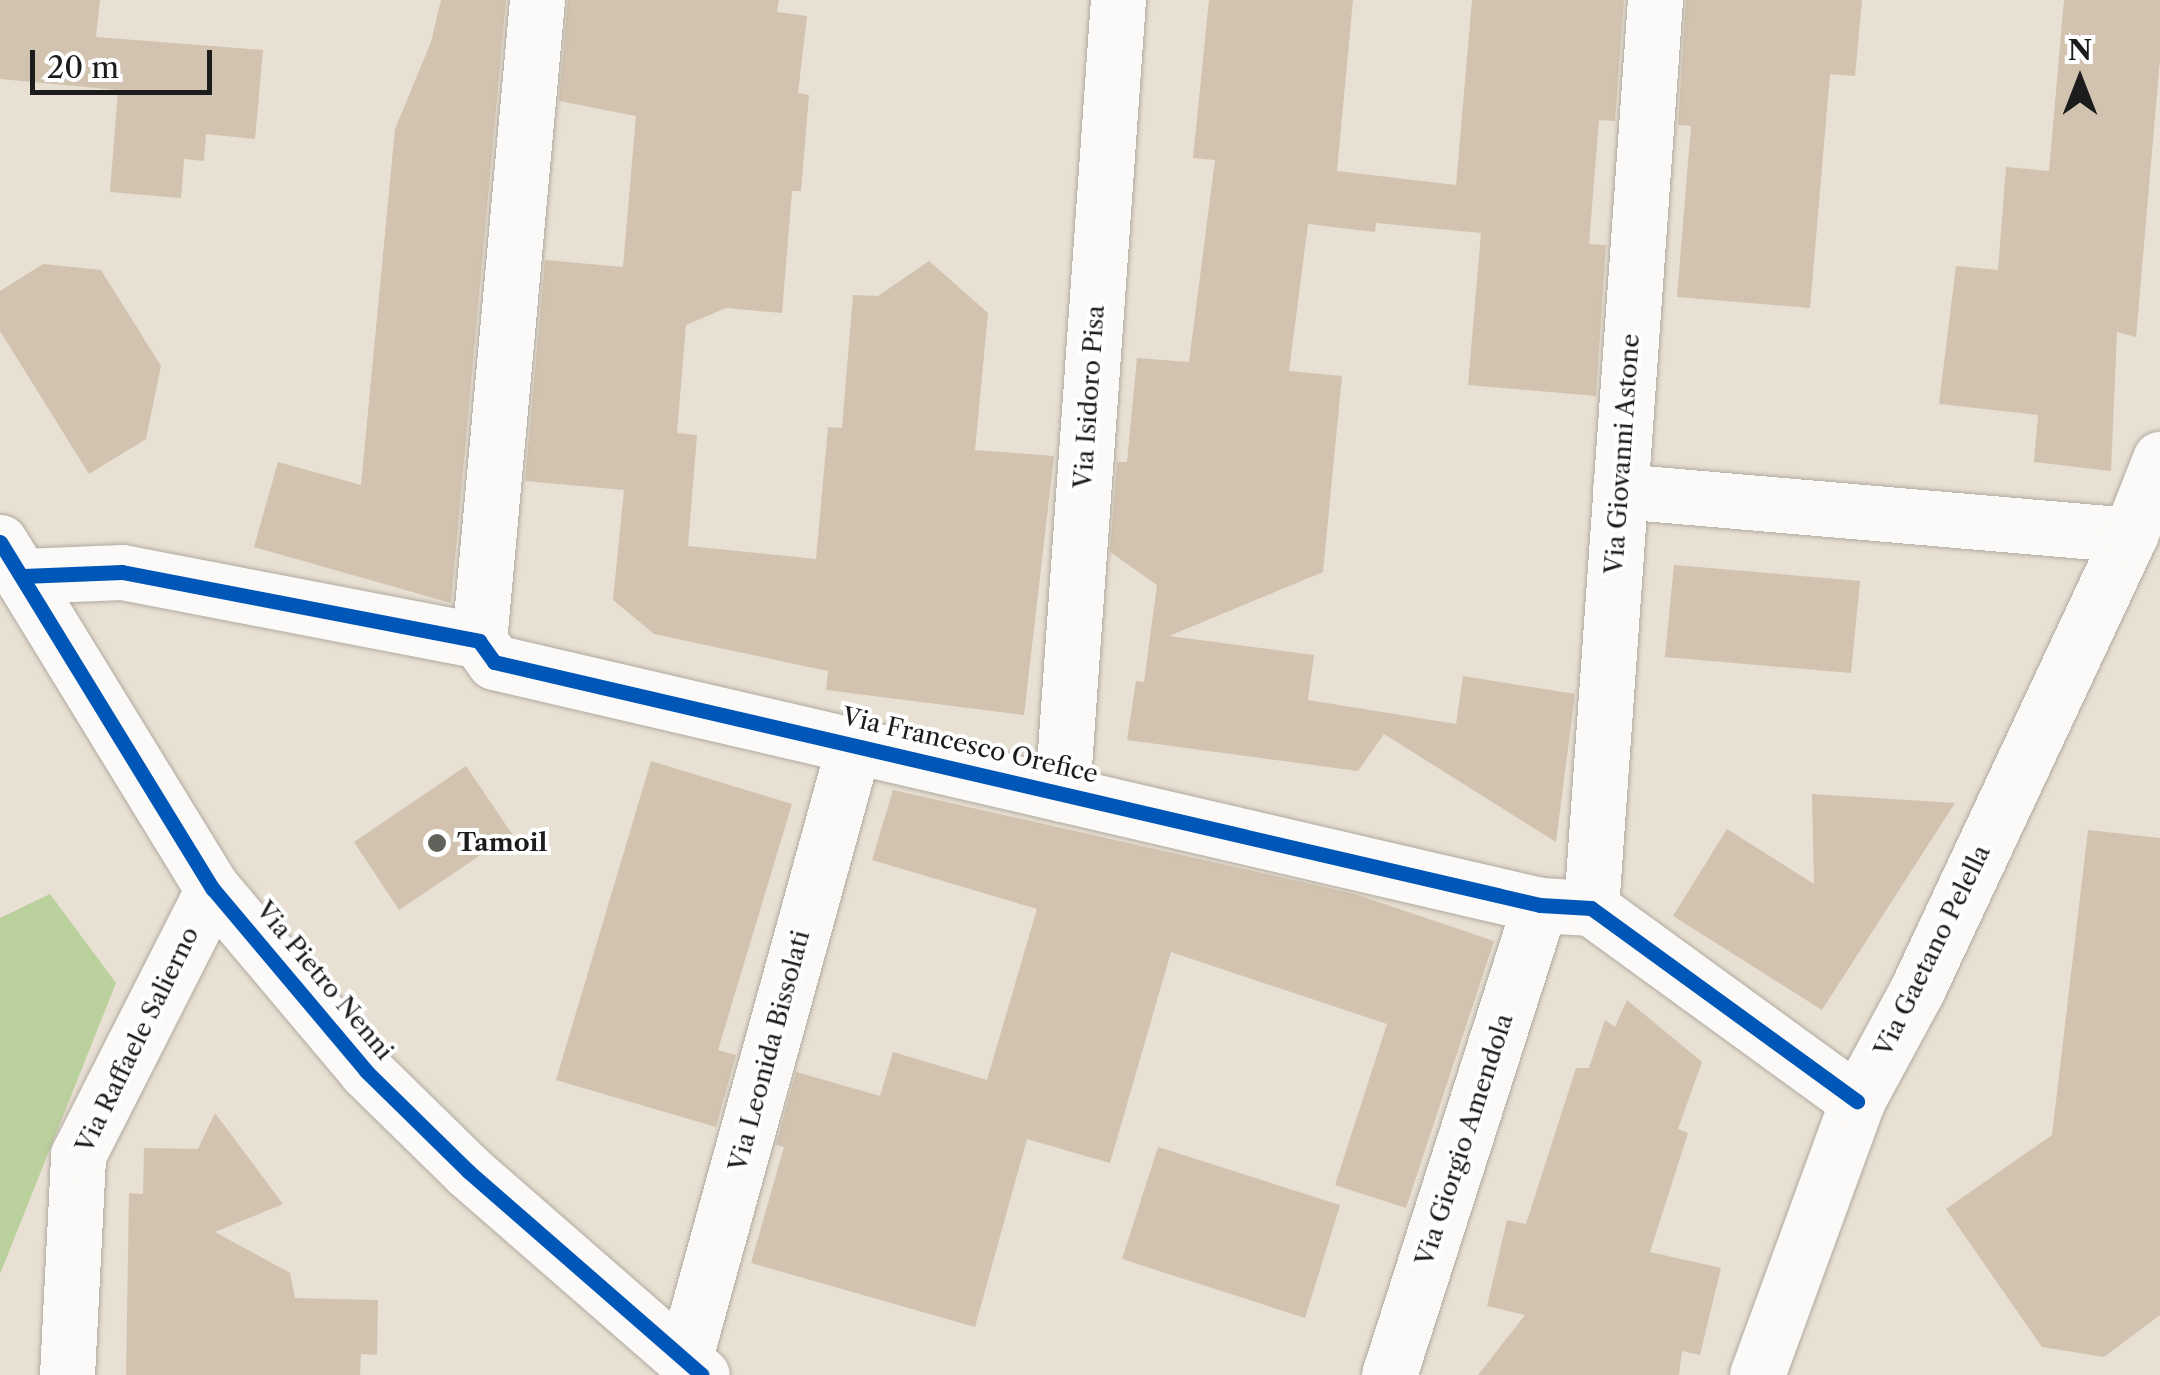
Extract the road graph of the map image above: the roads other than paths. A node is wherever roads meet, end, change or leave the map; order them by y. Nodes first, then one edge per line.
1 (536, 0) edge
2 (1118, 0) edge
3 (1655, 0) edge
4 (2160, 459) edge
5 (1620, 490) junction
6 (2130, 535) junction
7 (11, 559) edge
8 (479, 641) junction
9 (854, 745) junction
10 (1062, 794) junction
11 (213, 888) junction
12 (1566, 906) junction
13 (1857, 1101) junction
14 (694, 1366) edge
15 (66, 1375) edge
16 (1389, 1375) edge
17 (1757, 1375) edge

1 - 8 street
2 - 10 street, Via Isidoro Pisa
3 - 5 street, Via Giovanni Astone
4 - 6 street, Via Gaetano Pelella
5 - 6 street
5 - 12 street, Via Giovanni Astone
6 - 13 street, Via Gaetano Pelella
7 - 8 street, Via Francesco Orefice
7 - 11 street, Via Pietro Nenni
8 - 9 street, Via Francesco Orefice
9 - 10 street, Via Francesco Orefice
9 - 14 street, Via Leonida Bissolati
10 - 12 street, Via Francesco Orefice
11 - 14 street, Via Pietro Nenni
11 - 15 street, Via Raffaele Salierno
12 - 13 street, Via Francesco Orefice
12 - 16 street, Via Giorgio Amendola
13 - 17 street, Via Gaetano Pelella

